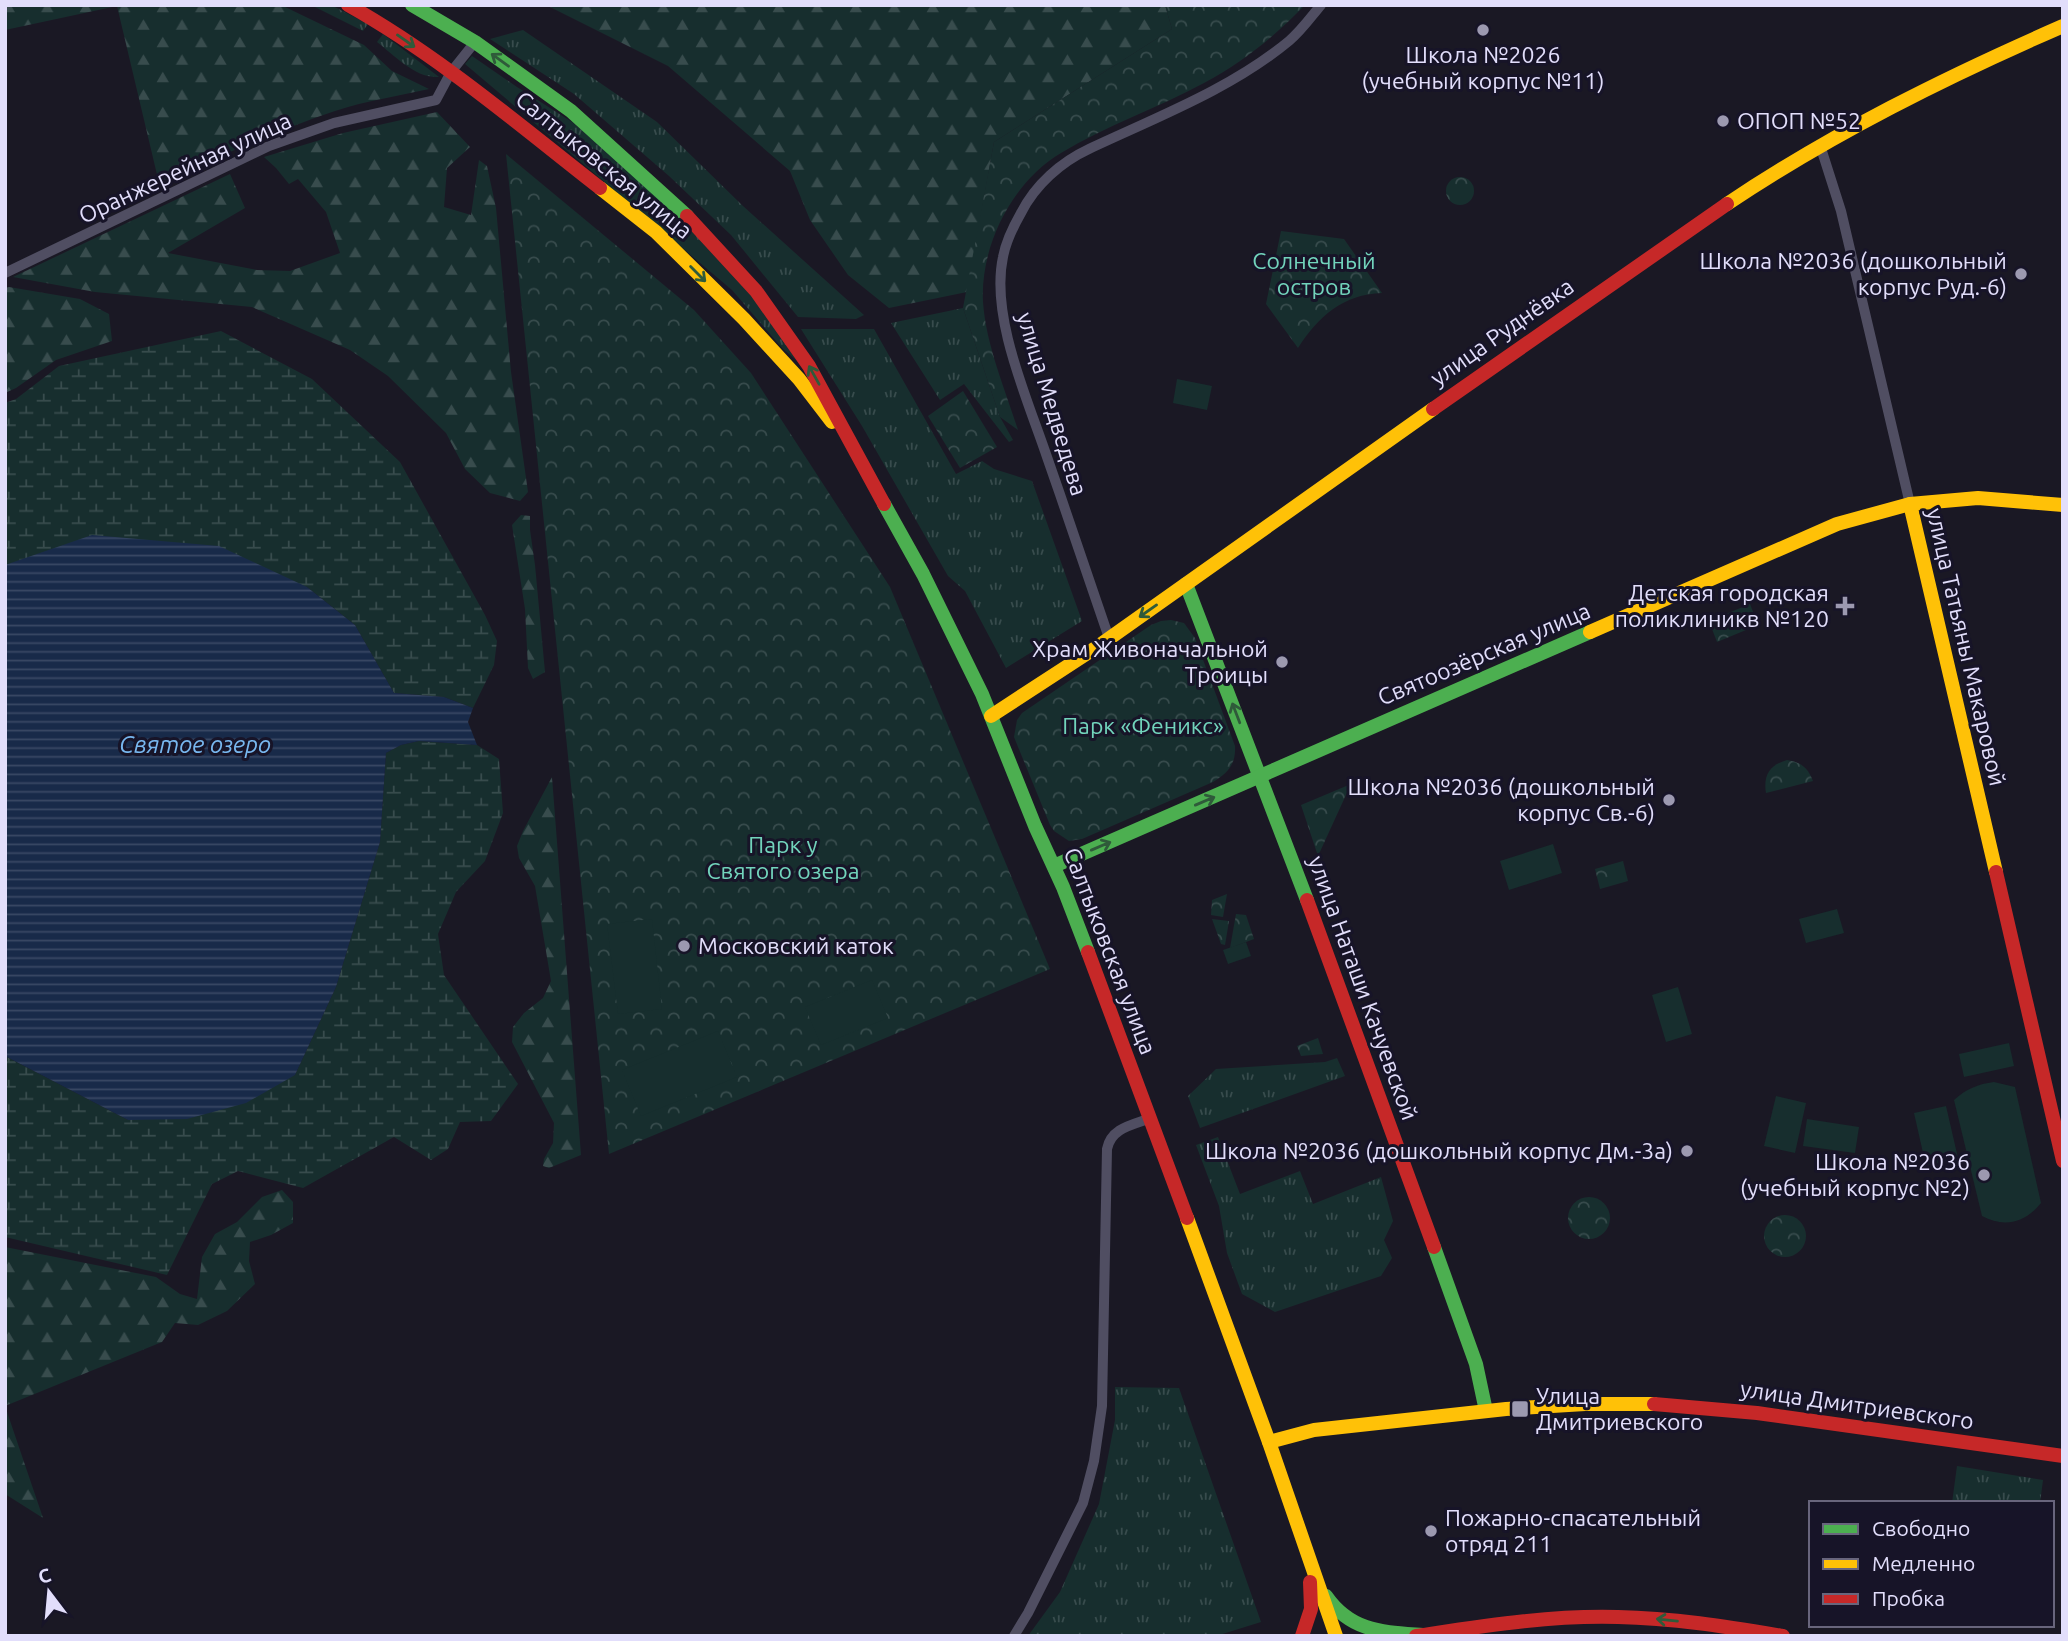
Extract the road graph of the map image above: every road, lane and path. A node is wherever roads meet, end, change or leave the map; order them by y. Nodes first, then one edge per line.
1 (348, 5) edge
2 (412, 5) edge
3 (1321, 5) edge
4 (2063, 26) edge
5 (475, 42) junction
6 (452, 72) junction
7 (1820, 145) junction
8 (5, 274) edge
9 (859, 456) junction
10 (1910, 504) junction
11 (2063, 505) edge
12 (1186, 584) junction
13 (1109, 638) junction
14 (991, 716) junction
15 (1260, 776) junction
16 (1054, 866) junction
17 (1151, 1118) junction
18 (2063, 1161) edge
19 (1486, 1411) junction
20 (1269, 1442) junction
21 (2063, 1456) edge
22 (1314, 1580) junction
23 (1420, 1635) edge
24 (1014, 1636) edge
25 (1302, 1636) edge
26 (1328, 1636) edge
27 (1336, 1636) edge
28 (1783, 1636) edge

1 -> 6 main road, Салтыковская улица
2 - 5 main road, Салтыковская улица
3 - 13 street, улица Медведева
4 - 7 main road, улица Руднёвка
5 - 6 street, Оранжерейная улица
9 -> 5 main road, Салтыковская улица
6 - 8 street, Оранжерейная улица
6 -> 9 main road, Салтыковская улица
7 - 10 street, улица Татьяны Макаровой
7 - 12 main road, улица Руднёвка
9 - 14 main road, Салтыковская улица
10 - 11 main road, Святоозёрская улица
10 - 15 main road, Святоозёрская улица
10 - 18 main road, улица Татьяны Макаровой
12 -> 13 main road, улица Руднёвка
15 -> 12 main road, улица Наташи Качуевской
13 - 14 main road, улица Руднёвка
14 - 16 main road, Салтыковская улица
16 -> 15 main road, Святоозёрская улица
15 - 19 main road, улица Наташи Качуевской
16 - 17 main road, Салтыковская улица
17 - 20 main road, Салтыковская улица
17 - 24 street
19 - 20 main road, улица Дмитриевского
19 - 21 main road, улица Дмитриевского
20 - 22 main road, Салтыковская улица
22 - 23 main road
22 - 25 main road
22 - 26 main road, Салтыковская улица
22 - 27 main road, Салтыковская улица
28 -> 23 main road

